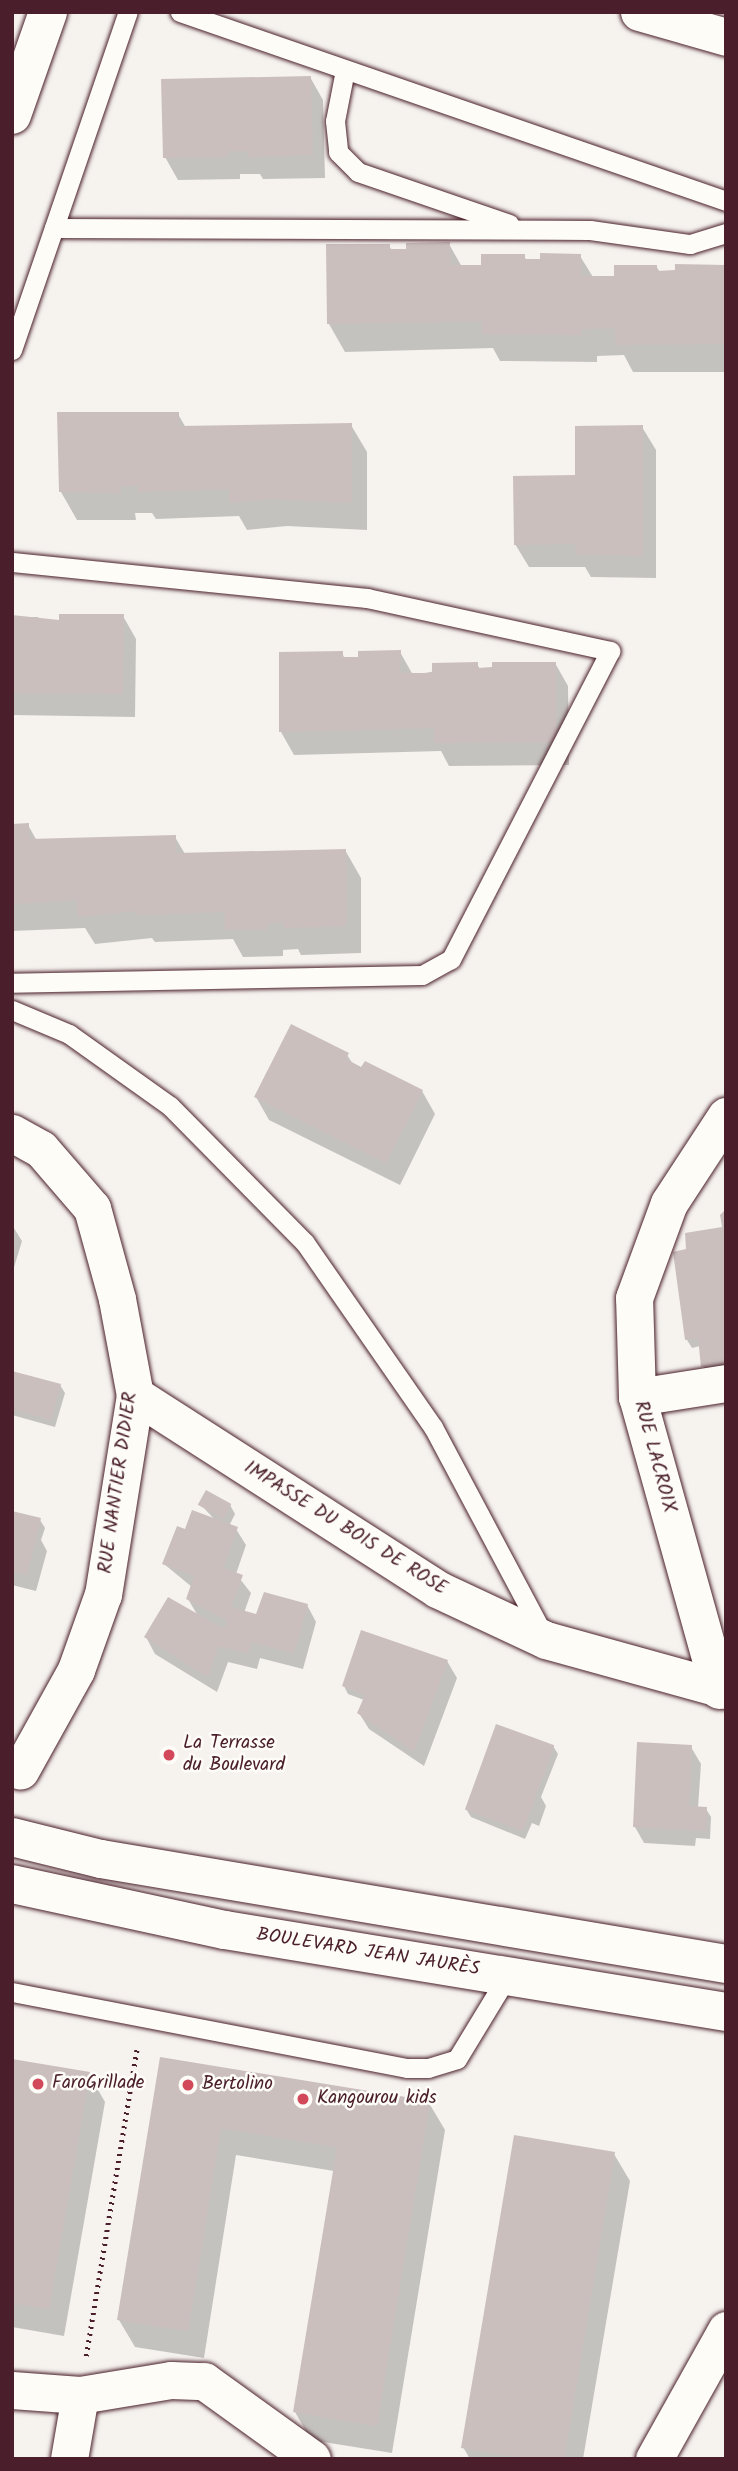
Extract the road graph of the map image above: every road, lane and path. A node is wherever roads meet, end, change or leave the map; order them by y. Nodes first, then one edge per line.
1 (48, 12) edge
2 (128, 12) edge
3 (180, 12) edge
4 (639, 12) edge
5 (726, 37) edge
6 (345, 69) junction
7 (12, 115) edge
8 (726, 201) edge
9 (54, 228) junction
10 (526, 230) junction
11 (726, 233) edge
12 (19, 311) edge
13 (12, 350) edge
14 (12, 562) edge
15 (12, 983) edge
16 (12, 1010) edge
17 (726, 1116) edge
18 (12, 1133) edge
19 (726, 1383) edge
20 (135, 1395) junction
21 (637, 1397) junction
22 (546, 1640) junction
23 (722, 1690) edge
24 (20, 1770) dead end
25 (12, 1837) edge
26 (12, 1884) edge
27 (726, 1964) edge
28 (508, 1975) junction
29 (12, 1993) edge
30 (726, 2012) edge
31 (142, 2017) junction
32 (726, 2330) edge
33 (12, 2390) edge
34 (80, 2395) junction
35 (69, 2459) edge
36 (312, 2459) edge
37 (654, 2459) edge

1 - 7 main road
2 - 9 lane
3 - 6 lane
4 - 5 street
6 - 8 lane
6 - 10 lane
9 - 10 lane
9 - 12 lane
10 - 11 lane
12 - 13 lane
14 - 15 lane
16 - 22 lane
17 - 21 street, RUE LACROIX
18 - 20 street, RUE NANTIER DIDIER
19 - 21 street
20 - 22 street, IMPASSE DU BOIS DE ROSE
20 - 24 street, RUE NANTIER DIDIER
21 - 23 street, RUE LACROIX
22 - 23 street, IMPASSE DU BOIS DE ROSE
25 - 27 main road
26 - 28 main road, BOULEVARD JEAN JAURÈS
28 - 30 main road, BOULEVARD JEAN JAURÈS
28 - 31 lane
29 - 31 lane
31 - 34 path
32 - 37 street
33 - 34 street
34 - 35 street
34 - 36 street

